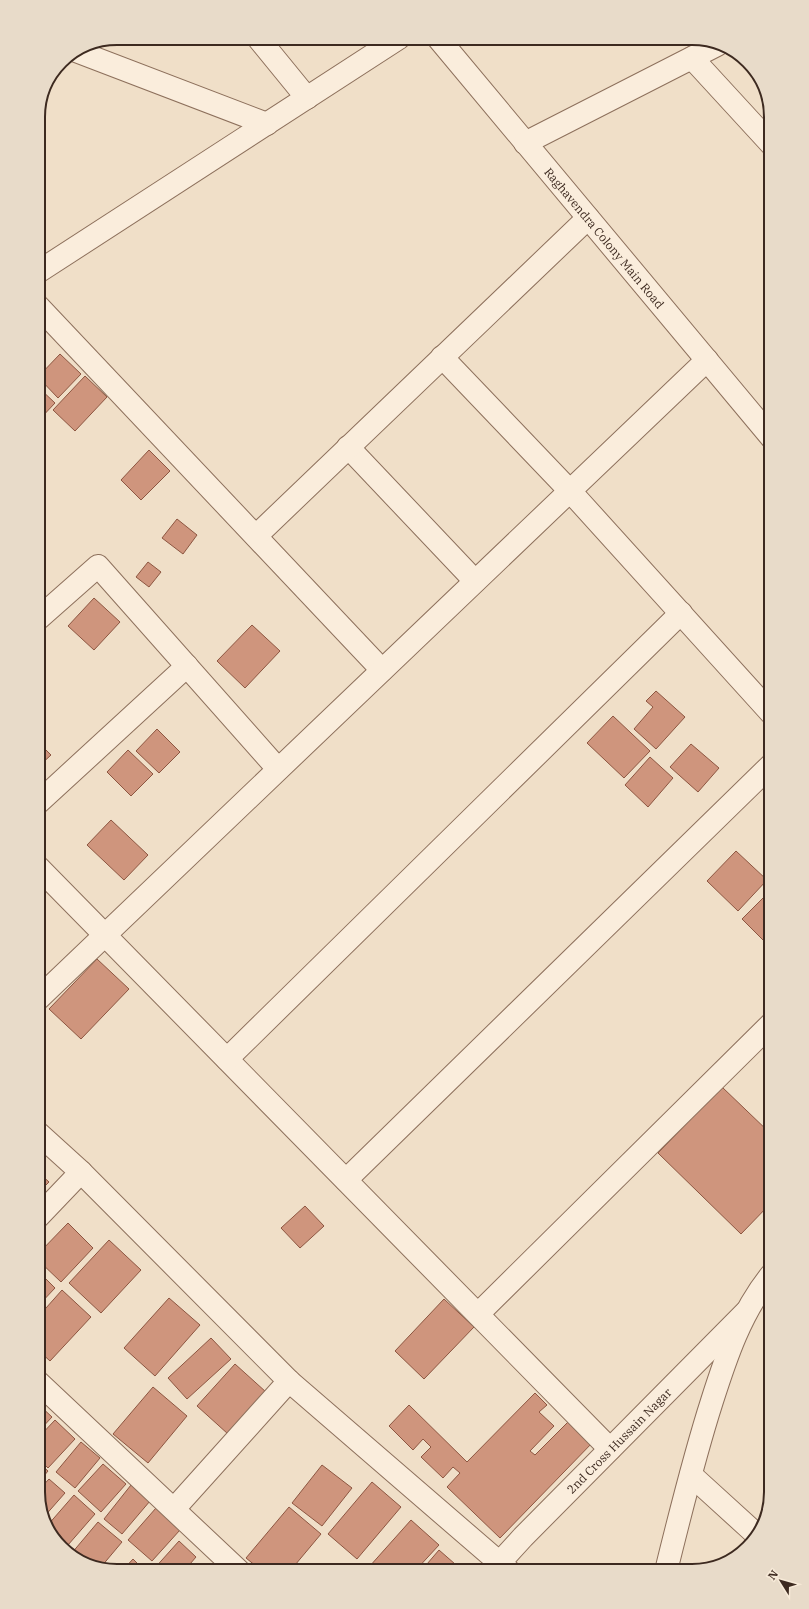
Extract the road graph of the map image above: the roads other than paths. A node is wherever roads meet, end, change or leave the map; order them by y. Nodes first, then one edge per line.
1 (264, 45) edge
2 (389, 45) edge
3 (444, 45) edge
4 (711, 48) edge
5 (83, 54) edge
6 (692, 58) junction
7 (307, 98) junction
8 (267, 124) junction
9 (764, 136) edge
10 (525, 143) junction
11 (588, 218) junction
12 (45, 267) edge
13 (45, 313) edge
14 (442, 357) junction
15 (707, 360) junction
16 (764, 429) edge
17 (348, 447) junction
18 (570, 490) junction
19 (256, 536) junction
20 (475, 581) junction
21 (45, 611) edge
22 (681, 613) junction
23 (187, 666) junction
24 (382, 670) junction
25 (764, 705) edge
26 (278, 769) junction
27 (764, 772) edge
28 (45, 797) edge
29 (45, 874) edge
30 (105, 935) junction
31 (45, 992) edge
32 (764, 1031) edge
33 (227, 1059) junction
34 (45, 1140) edge
35 (80, 1172) junction
36 (346, 1180) junction
37 (45, 1210) edge
38 (764, 1291) edge
39 (746, 1312) junction
40 (478, 1314) junction
41 (289, 1381) junction
42 (45, 1389) edge
43 (610, 1448) junction
44 (691, 1475) junction
45 (174, 1509) junction
46 (753, 1531) edge
47 (232, 1564) edge
48 (495, 1564) edge
49 (503, 1564) edge
50 (668, 1564) edge

1 - 7 street
2 - 7 street
3 - 10 street, Raghavendra Colony Main Road
4 - 6 street
5 - 8 street
6 - 9 street
6 - 10 street
7 - 8 street
8 - 12 street
10 - 11 street, Raghavendra Colony Main Road
11 - 14 street
11 - 15 street, Raghavendra Colony Main Road
13 - 19 street
14 - 17 street
14 - 18 street
15 - 16 street, Raghavendra Colony Main Road
15 - 18 street
17 - 19 street
17 - 20 street
18 - 20 street
18 - 22 street
19 - 24 street
20 - 24 street
21 - 23 street
22 - 25 street
22 - 33 street
23 - 26 street
23 - 28 street
24 - 26 street
26 - 30 street
27 - 36 street
29 - 30 street
30 - 31 street
30 - 33 street
32 - 40 street
33 - 36 street
34 - 35 street
35 - 37 street
35 - 41 street
36 - 40 street
38 - 39 street
39 - 43 street, 2nd Cross Hussain Nagar
39 - 44 street
40 - 43 street
41 - 45 street
41 - 48 street
42 - 45 street
43 - 49 street, 2nd Cross Hussain Nagar
44 - 46 street
44 - 50 street
45 - 47 street

